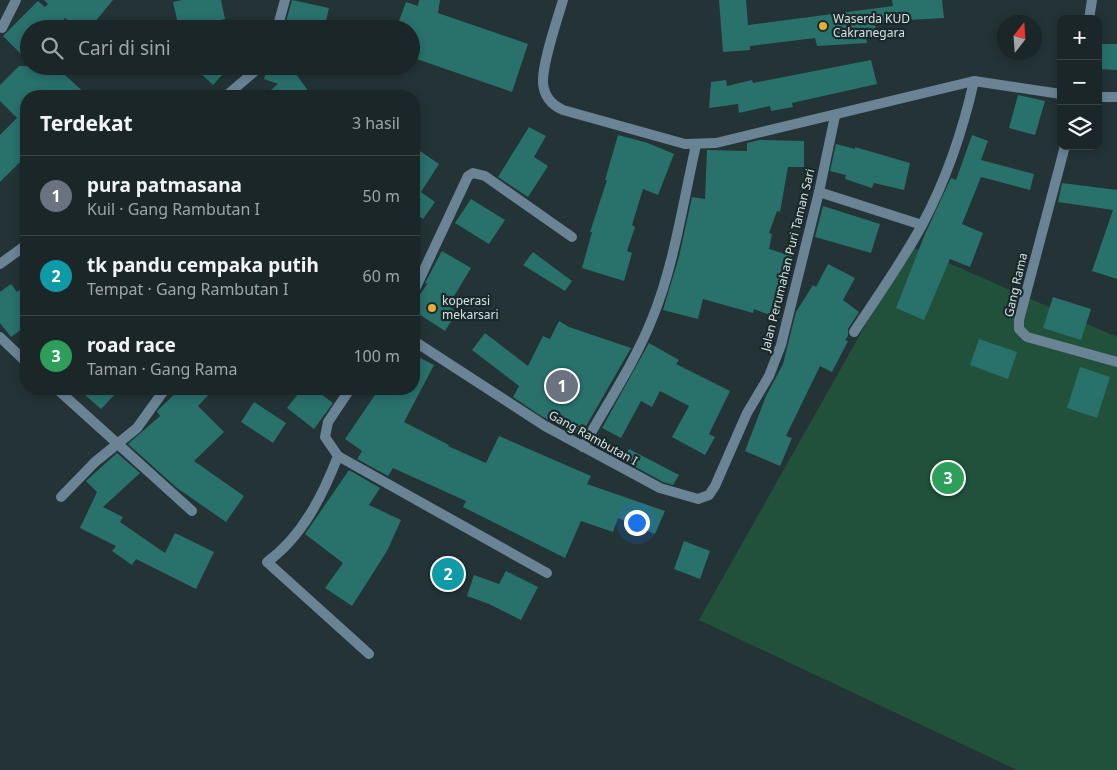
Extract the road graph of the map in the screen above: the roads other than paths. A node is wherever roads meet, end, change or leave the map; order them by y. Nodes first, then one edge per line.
1 (16, 0) edge
2 (285, 0) edge
3 (563, 0) edge
4 (1092, 0) edge
5 (1090, 15) edge
6 (279, 20) edge
7 (2, 28) dead end
8 (251, 75) edge
9 (974, 81) junction
10 (233, 90) edge
11 (1057, 93) edge
12 (1102, 97) edge
13 (1117, 97) edge
14 (835, 116) junction
15 (696, 145) junction
16 (1064, 150) edge
17 (819, 192) junction
18 (922, 224) junction
19 (572, 237) dead end
20 (20, 249) edge
21 (0, 264) edge
22 (420, 278) edge
23 (854, 332) dead end
24 (0, 338) edge
25 (420, 345) edge
26 (20, 356) edge
27 (1117, 362) edge
28 (64, 395) edge
29 (161, 395) edge
30 (346, 395) edge
31 (119, 444) junction
32 (583, 447) junction
33 (338, 456) junction
34 (715, 486) joint
35 (61, 497) dead end
36 (192, 511) dead end
37 (547, 573) dead end
38 (368, 654) dead end

1 - 7 street
2 - 6 street
3 - 15 street
4 - 5 street
8 - 10 street
9 - 11 street
9 - 14 street
9 - 18 street
12 - 13 street
14 - 15 street
14 - 17 street, Jalan Perumahan Puri Taman Sari
15 - 32 street
16 - 27 street, Gang Rama
17 - 18 street
17 - 34 street, Jalan Perumahan Puri Taman Sari
18 - 23 street
19 - 22 street
20 - 21 street
24 - 26 street
25 - 32 street, Gang Rambutan I
28 - 31 street
29 - 31 street
30 - 33 street
31 - 35 street
31 - 36 street
32 - 34 street, Gang Rambutan I
33 - 37 street
33 - 38 street

